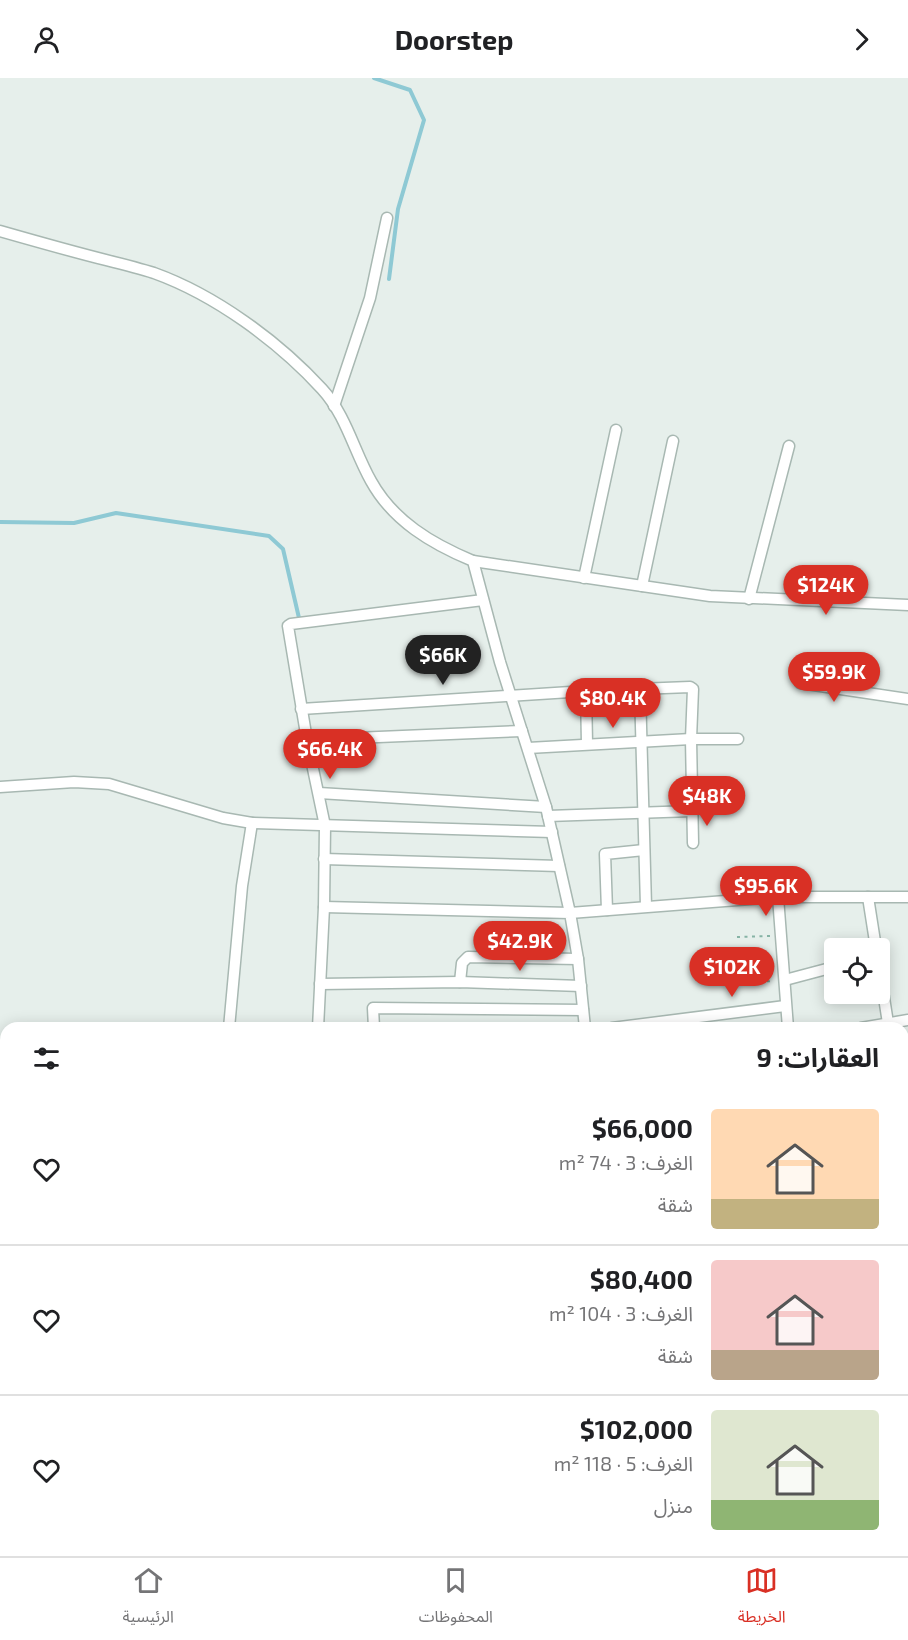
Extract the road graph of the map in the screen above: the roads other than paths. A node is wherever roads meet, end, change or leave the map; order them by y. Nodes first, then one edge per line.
1 (387, 218) dead end
2 (0, 231) edge
3 (334, 406) junction
4 (616, 430) dead end
5 (673, 441) dead end
6 (789, 446) dead end
7 (473, 561) junction
8 (584, 578) junction
9 (642, 586) junction
10 (749, 599) junction
11 (483, 600) junction
12 (908, 605) edge
13 (800, 683) dead end
14 (640, 690) junction
15 (586, 691) junction
16 (512, 696) junction
17 (908, 699) edge
18 (301, 709) junction
19 (522, 731) junction
20 (691, 739) junction
21 (738, 739) dead end
22 (307, 740) junction
23 (641, 742) junction
24 (587, 744) junction
25 (528, 748) junction
26 (0, 787) edge
27 (319, 793) junction
28 (692, 811) junction
29 (547, 812) junction
30 (643, 814) junction
31 (252, 823) junction
32 (325, 826) junction
33 (552, 832) junction
34 (693, 843) dead end
35 (644, 850) junction
36 (324, 859) junction
37 (559, 866) junction
38 (778, 897) junction
39 (868, 897) junction
40 (908, 897) edge
41 (646, 906) junction
42 (324, 907) junction
43 (608, 910) junction
44 (570, 913) junction
45 (874, 938) edge
46 (578, 959) junction
47 (824, 970) edge
48 (785, 980) junction
49 (460, 982) junction
50 (320, 984) junction
51 (580, 986) junction
52 (885, 1004) edge
53 (785, 1006) junction
54 (583, 1010) junction
55 (230, 1022) edge
56 (318, 1022) edge
57 (374, 1022) edge
58 (584, 1022) edge
59 (659, 1022) edge
60 (787, 1022) edge
61 (888, 1022) edge

1 - 3 street
2 - 3 street
3 - 7 street
4 - 8 street
5 - 9 street
6 - 10 street
7 - 8 street
7 - 11 street
8 - 9 street
9 - 10 street
10 - 12 street
11 - 16 street
11 - 18 street
13 - 17 street
14 - 15 street
14 - 20 street
14 - 23 street
15 - 16 street
15 - 24 street
16 - 18 street
16 - 19 street
18 - 22 street
19 - 22 street
19 - 25 street
20 - 21 street
20 - 23 street
20 - 28 street
22 - 27 street
23 - 24 street
23 - 30 street
24 - 25 street
25 - 29 street
26 - 31 street
27 - 29 street
27 - 32 street
28 - 30 street
28 - 34 street
29 - 30 street
29 - 33 street
30 - 35 street
31 - 32 street
31 - 55 street
32 - 33 street
32 - 36 street
33 - 37 street
35 - 41 street
35 - 43 street
36 - 37 street
36 - 42 street
37 - 44 street
38 - 39 street
38 - 41 street
38 - 48 street
39 - 40 street
39 - 45 street
41 - 43 street
42 - 44 street
42 - 50 street
43 - 44 street
44 - 46 street
46 - 49 street
46 - 51 street
47 - 48 street
48 - 53 street
49 - 50 street
49 - 51 street
50 - 56 street
51 - 54 street
52 - 61 street
53 - 59 street
53 - 60 street
54 - 57 street
54 - 58 street

